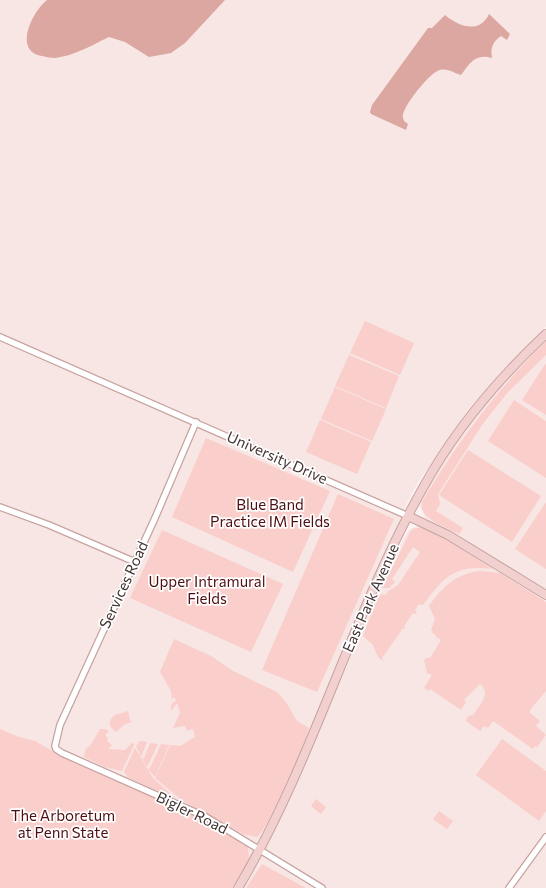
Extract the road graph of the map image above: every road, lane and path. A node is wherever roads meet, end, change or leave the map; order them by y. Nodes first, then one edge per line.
1 (546, 334) edge
2 (0, 337) edge
3 (196, 422) junction
4 (0, 507) edge
5 (408, 516) junction
6 (135, 562) junction
7 (546, 595) edge
8 (56, 749) joint
9 (546, 837) edge
10 (260, 849) junction
11 (238, 888) edge
12 (322, 888) edge
13 (509, 888) edge

1 - 5 main road, East Park Avenue
2 - 3 street, University Drive
3 - 5 street, University Drive
3 - 6 street, Services Road
4 - 6 street
5 - 7 main road, University Drive
5 - 10 main road, East Park Avenue
6 - 8 street, Services Road
8 - 10 street, Bigler Road
9 - 13 street
10 - 11 main road, East Park Avenue
10 - 12 street, Bigler Road

